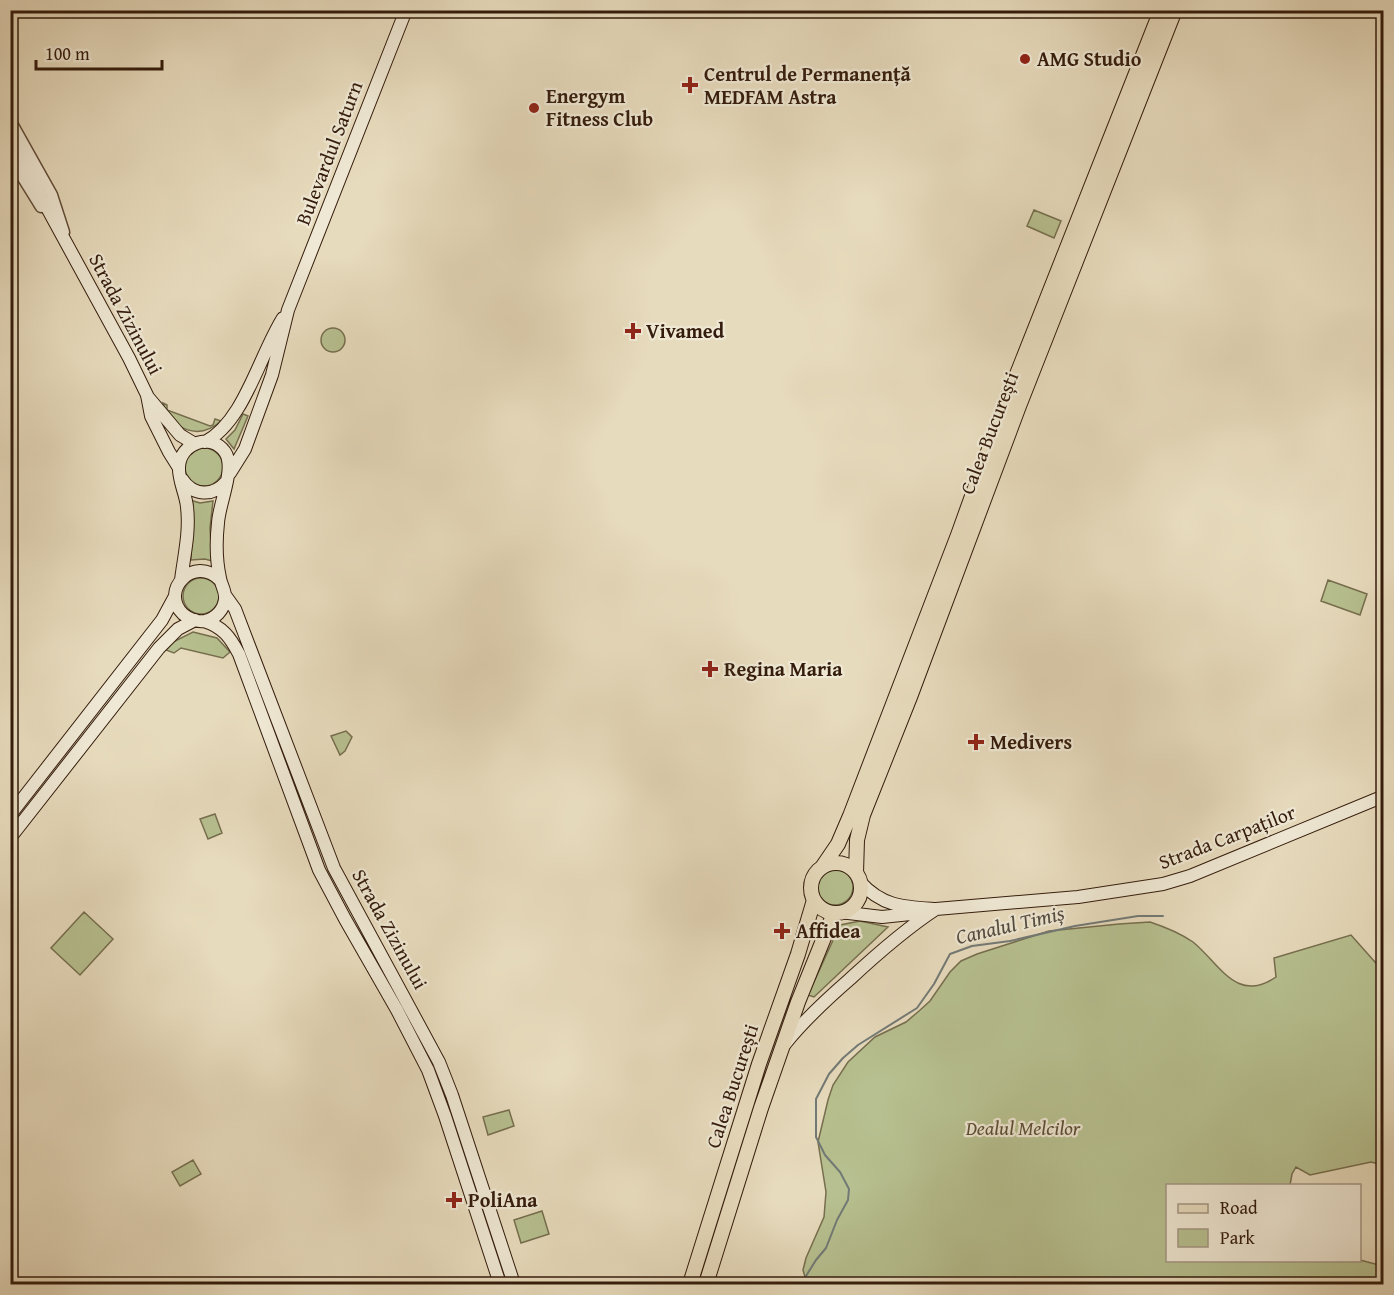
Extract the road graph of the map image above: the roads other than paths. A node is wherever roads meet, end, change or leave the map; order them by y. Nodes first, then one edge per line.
1 (405, 10) edge
2 (1161, 10) edge
3 (1175, 10) edge
4 (10, 120) edge
5 (10, 140) edge
6 (10, 157) edge
7 (71, 252) junction
8 (288, 310) junction
9 (147, 395) junction
10 (200, 443) junction
11 (180, 473) junction
12 (228, 478) junction
13 (181, 580) junction
14 (220, 580) junction
15 (225, 595) junction
16 (175, 596) junction
17 (199, 621) junction
18 (1383, 796) edge
19 (10, 815) edge
20 (10, 838) edge
21 (823, 866) junction
22 (858, 878) junction
23 (814, 900) junction
24 (936, 909) junction
25 (837, 912) junction
26 (784, 1045) junction
27 (500, 1284) edge
28 (514, 1284) edge
29 (690, 1284) edge
30 (706, 1284) edge

1 - 8 main road, Bulevardul Saturn
2 - 21 main road, Calea București
3 - 22 main road, Calea București
4 - 7 street, Strada Zizinului
5 - 7 main road, Strada Zizinului
6 - 7 street, Strada Zizinului
7 - 9 main road, Strada Zizinului
8 - 10 main road, Bulevardul Saturn
8 - 12 main road, Bulevardul Saturn
9 - 10 main road, Strada Zizinului
9 - 11 main road, Strada Zizinului
10 - 11 main road
10 - 12 main road
11 - 12 main road
11 - 13 main road
12 - 14 main road, Bulevardul Saturn
13 - 14 main road
13 - 16 main road
14 - 15 main road
15 - 17 main road
15 - 28 main road, Strada Zizinului
16 - 17 main road
16 - 19 main road
17 - 20 main road
17 - 27 main road, Strada Zizinului
18 - 24 main road, Strada Carpaților
21 - 22 main road
21 - 23 main road
22 - 24 main road, Strada Carpaților
22 - 25 main road
23 - 25 main road
23 - 29 main road, Calea București
24 - 25 main road, Strada Carpaților
24 - 26 main road
25 - 26 main road, Calea București
26 - 30 main road, Calea București

